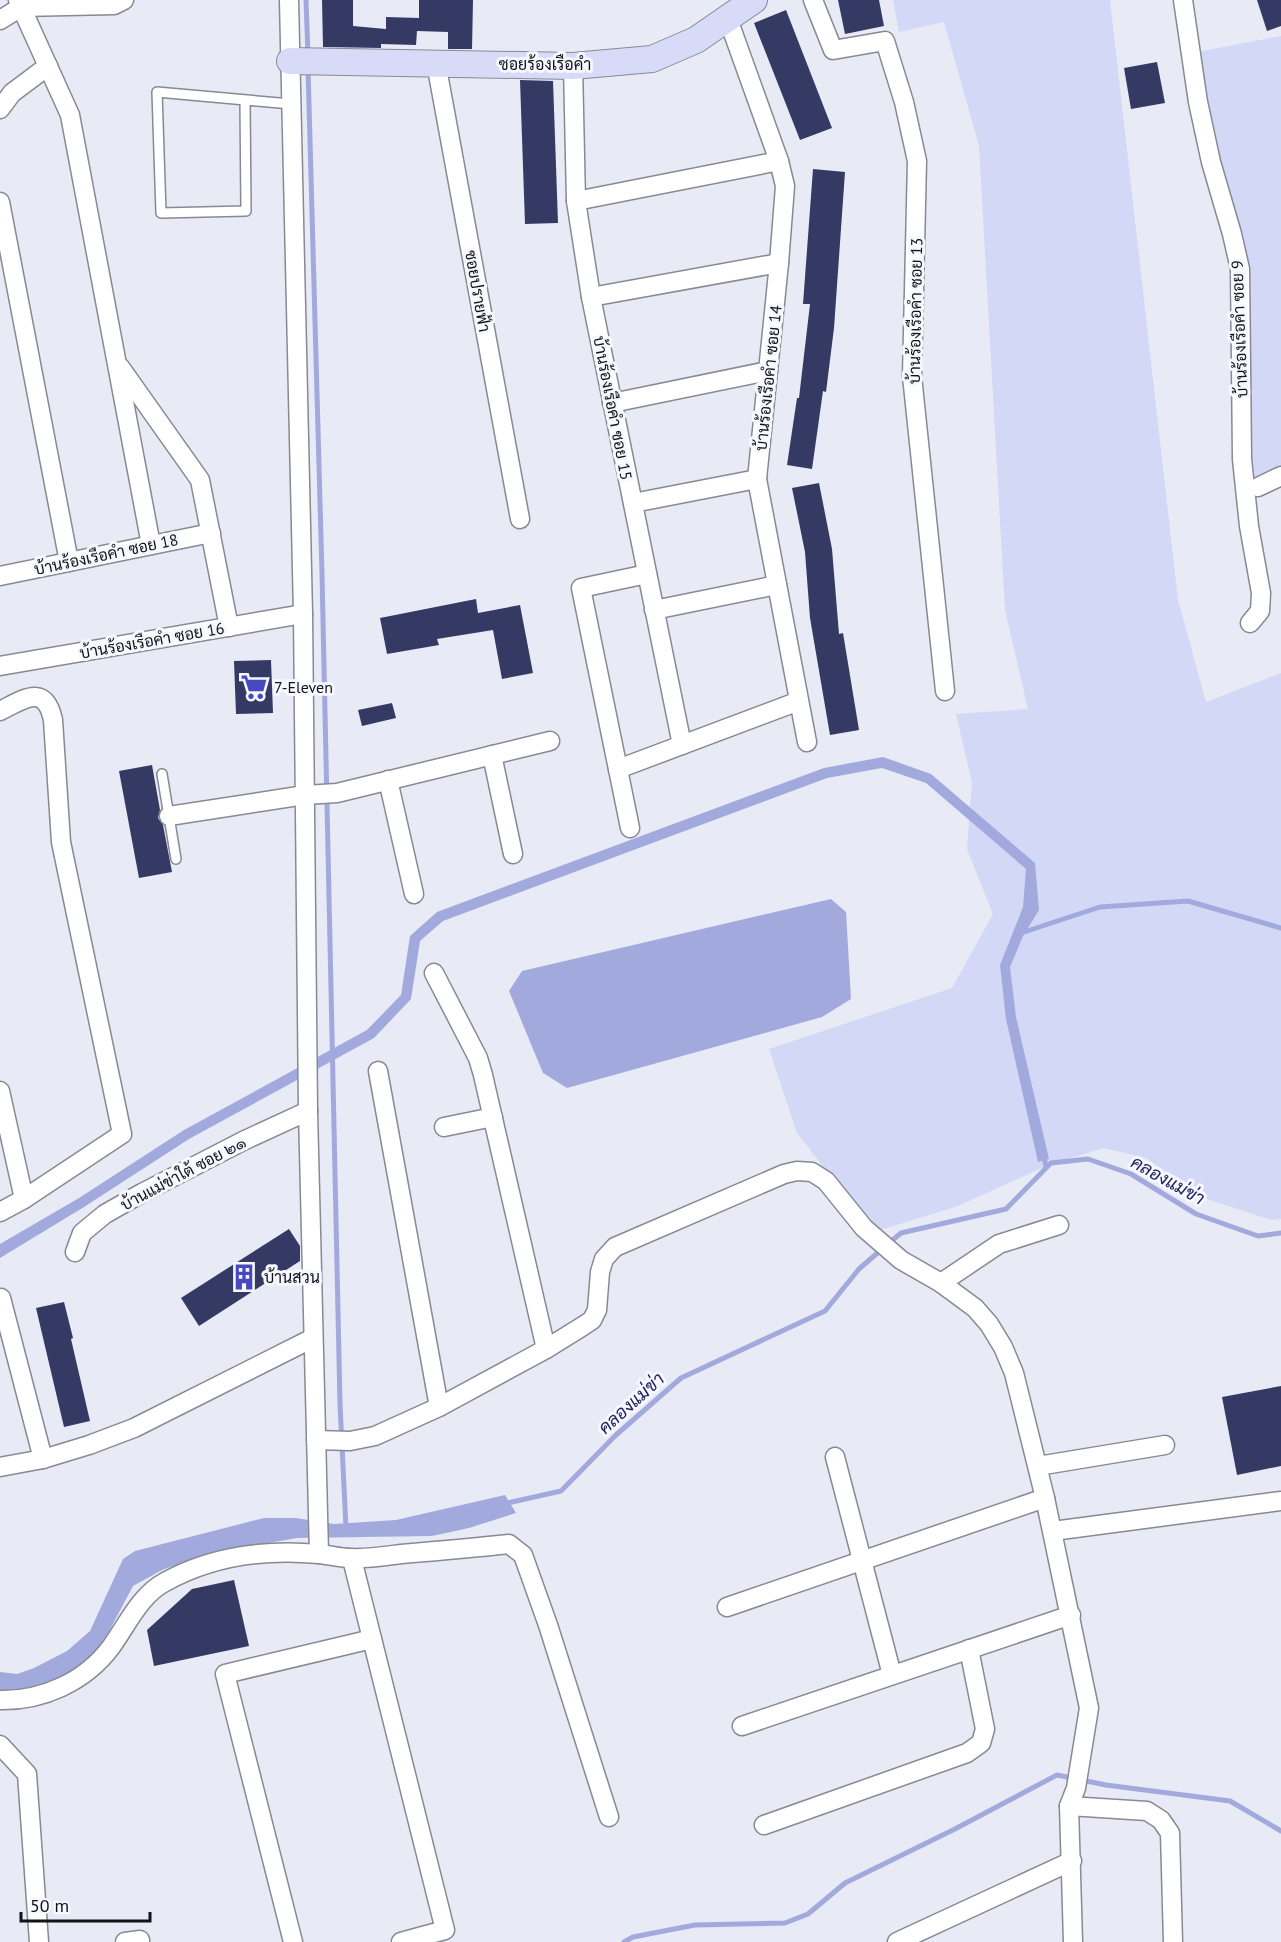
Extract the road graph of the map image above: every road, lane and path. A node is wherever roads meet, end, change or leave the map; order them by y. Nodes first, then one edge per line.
1 (124, 0) edge
2 (289, 0) edge
3 (754, 0) edge
4 (813, 0) edge
5 (1183, 0) edge
6 (20, 4) edge
7 (0, 20) edge
8 (728, 20) junction
9 (304, 61) junction
10 (436, 63) junction
11 (48, 66) junction
12 (573, 66) junction
13 (245, 100) junction
14 (291, 104) junction
15 (0, 109) edge
16 (779, 161) junction
17 (576, 201) junction
18 (0, 202) edge
19 (779, 262) junction
20 (591, 297) junction
21 (116, 360) junction
22 (768, 370) junction
23 (612, 402) junction
24 (1281, 476) edge
25 (757, 478) junction
26 (1258, 487) dead end
27 (633, 504) junction
28 (520, 519) dead end
29 (211, 533) junction
30 (151, 545) junction
31 (69, 562) junction
32 (647, 574) junction
33 (0, 576) edge
34 (777, 585) junction
35 (654, 610) junction
36 (303, 614) junction
37 (1250, 622) dead end
38 (229, 627) junction
39 (0, 666) edge
40 (945, 691) dead end
41 (799, 701) junction
42 (0, 711) edge
43 (550, 741) dead end
44 (807, 742) dead end
45 (682, 745) junction
46 (492, 755) junction
47 (618, 769) junction
48 (162, 774) dead end
49 (388, 780) junction
50 (305, 795) junction
51 (169, 816) junction
52 (630, 828) dead end
53 (513, 854) dead end
54 (176, 859) dead end
55 (414, 894) dead end
56 (435, 973) dead end
57 (378, 1071) dead end
58 (0, 1091) edge
59 (308, 1111) junction
60 (493, 1117) junction
61 (444, 1127) dead end
62 (24, 1198) junction
63 (0, 1212) edge
64 (1059, 1225) dead end
65 (75, 1252) dead end
66 (941, 1283) junction
67 (1, 1298) edge
68 (313, 1338) junction
69 (546, 1349) junction
70 (439, 1407) junction
71 (333, 1441) junction
72 (1165, 1445) dead end
73 (835, 1457) dead end
74 (43, 1458) junction
75 (1038, 1466) junction
76 (0, 1467) edge
77 (1046, 1498) junction
78 (1281, 1501) edge
79 (1053, 1531) junction
80 (319, 1554) junction
81 (352, 1559) junction
82 (862, 1562) junction
83 (727, 1607) dead end
84 (1071, 1615) junction
85 (372, 1639) junction
86 (969, 1649) junction
87 (892, 1676) junction
88 (0, 1700) edge
89 (741, 1726) dead end
90 (0, 1745) edge
91 (1069, 1806) junction
92 (609, 1817) dead end
93 (764, 1825) dead end
94 (1072, 1861) junction
95 (39, 1942) edge
96 (125, 1942) edge
97 (140, 1942) edge
98 (293, 1942) edge
99 (401, 1942) edge
100 (897, 1942) edge
101 (1073, 1942) edge
102 (1173, 1942) edge

1 - 6 street
2 - 9 street
3 - 8 street, ซอยร้องเรือคำ
4 - 40 street, บ้านร้องเรือคำ ซอย 13
5 - 37 street, บ้านร้องเรือคำ ซอย 9
6 - 7 street
6 - 11 street
8 - 12 street, ซอยร้องเรือคำ
8 - 16 street, บ้านร้องเรือคำ ซอย 14
9 - 10 street, ซอยร้องเรือคำ
9 - 14 street
10 - 12 street, ซอยร้องเรือคำ
10 - 28 street, ซอยปรายฟ้า
11 - 15 street
11 - 21 street
12 - 17 street, บ้านร้องเรือคำ ซอย 15
13 - 13 lane
13 - 14 lane
14 - 36 street
16 - 17 street
16 - 19 street, บ้านร้องเรือคำ ซอย 14
17 - 20 street, บ้านร้องเรือคำ ซอย 15
18 - 31 street
19 - 20 street
19 - 22 street, บ้านร้องเรือคำ ซอย 14
20 - 23 street, บ้านร้องเรือคำ ซอย 15
21 - 29 street
21 - 30 street
22 - 23 street
22 - 25 street, บ้านร้องเรือคำ ซอย 14
23 - 27 street, บ้านร้องเรือคำ ซอย 15
24 - 26 street
25 - 27 street
25 - 34 street, บ้านร้องเรือคำ ซอย 14
27 - 32 street, บ้านร้องเรือคำ ซอย 15
29 - 30 street, บ้านร้องเรือคำ ซอย 18
29 - 38 street
30 - 31 street, บ้านร้องเรือคำ ซอย 18
31 - 33 street, บ้านร้องเรือคำ ซอย 18
32 - 35 street, บ้านร้องเรือคำ ซอย 15
32 - 47 street
34 - 35 street
34 - 41 street, บ้านร้องเรือคำ ซอย 14
35 - 45 street, บ้านร้องเรือคำ ซอย 15
36 - 38 street, บ้านร้องเรือคำ ซอย 16
36 - 50 street
38 - 39 street, บ้านร้องเรือคำ ซอย 16
41 - 44 street, บ้านร้องเรือคำ ซอย 14
41 - 45 street
42 - 62 street
43 - 46 street
45 - 47 street
46 - 49 street
46 - 53 street
47 - 52 street
48 - 51 lane
49 - 50 street
49 - 55 street
50 - 51 street
50 - 59 street
51 - 54 lane
56 - 60 street
57 - 70 street
58 - 62 street
59 - 65 street, บ้านแม่ข่าใต้ ซอย ๒๑
59 - 68 street
60 - 61 street
60 - 69 street
62 - 63 street
64 - 66 street
66 - 69 street
66 - 75 street
67 - 74 street
68 - 71 street
68 - 74 street
69 - 70 street
70 - 71 street
71 - 80 street
72 - 75 street
73 - 82 street
74 - 76 street
75 - 77 street
77 - 79 street
77 - 82 street
78 - 79 street
79 - 84 street
80 - 81 street
80 - 88 street
81 - 85 street
81 - 92 street
82 - 83 street
82 - 87 street
84 - 86 street
84 - 91 street
85 - 98 street
85 - 99 street
86 - 87 street
86 - 93 street
87 - 89 street
90 - 95 street
91 - 94 street
91 - 102 street
94 - 100 street
94 - 101 street
96 - 97 street

